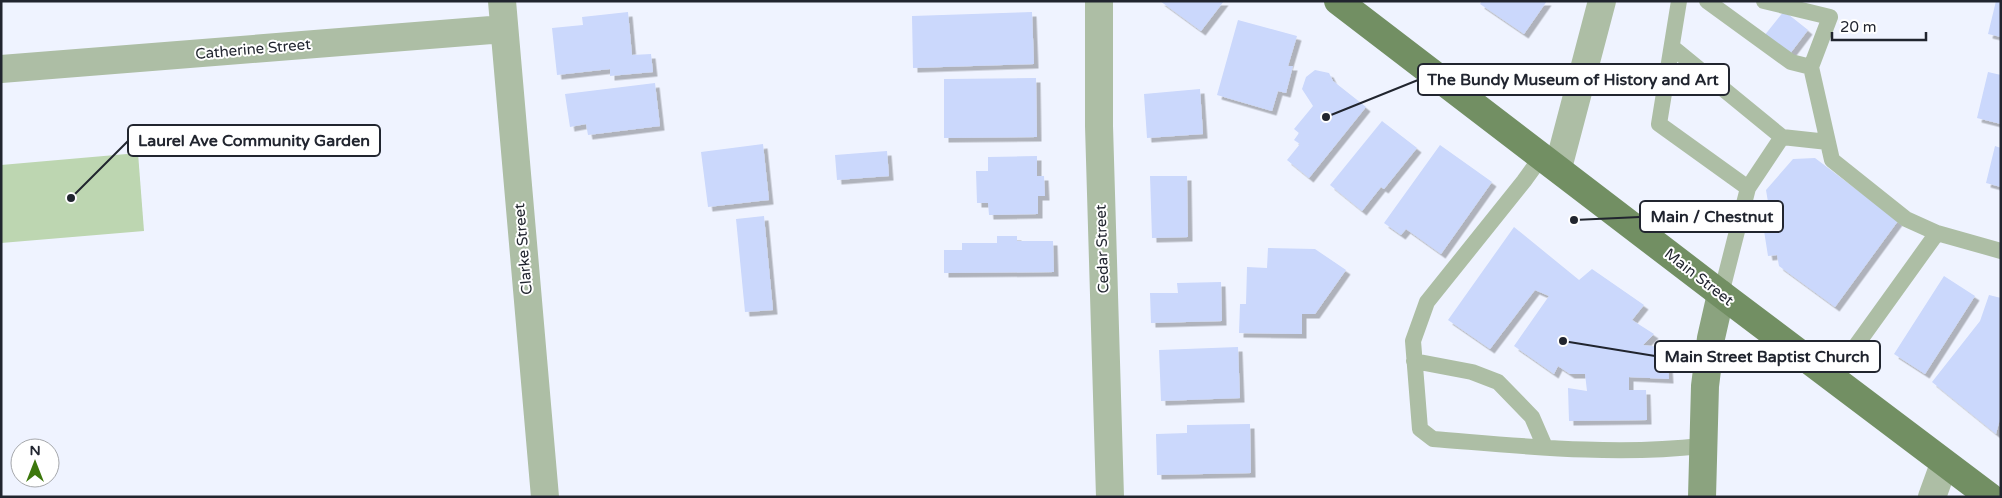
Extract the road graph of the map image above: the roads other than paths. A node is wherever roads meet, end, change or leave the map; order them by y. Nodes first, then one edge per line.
1 (502, 1) edge
2 (1099, 1) edge
3 (1338, 1) edge
4 (1602, 1) edge
5 (1679, 1) edge
6 (1707, 1) edge
7 (1764, 1) edge
8 (504, 29) junction
9 (1672, 47) junction
10 (1811, 67) junction
11 (1, 69) edge
12 (1782, 137) junction
13 (1828, 142) junction
14 (1550, 162) junction
15 (1748, 188) junction
16 (1938, 233) junction
17 (2001, 251) edge
18 (1721, 294) junction
19 (1414, 361) junction
20 (1832, 379) junction
21 (1702, 446) junction
22 (1545, 447) junction
23 (1944, 464) junction
24 (545, 497) edge
25 (1110, 497) edge
26 (1702, 497) edge
27 (1932, 497) edge
28 (1990, 497) edge

1 - 8 street, Clarke Street
2 - 25 street, Cedar Street
3 - 14 main road, Main Street
4 - 14 street
5 - 9 lane
6 - 10 lane
7 - 10 lane
8 - 11 street, Catherine Street
8 - 24 street, Clarke Street
9 - 12 lane
9 - 15 lane
10 - 13 lane
12 - 13 lane
12 - 15 lane
13 - 16 lane
14 - 18 main road, Main Street
14 - 19 lane
15 - 18 lane
16 - 17 lane
16 - 20 lane
18 - 20 main road, Main Street
18 - 21 street
19 - 22 lane
19 - 22 lane
20 - 23 main road, Main Street
21 - 22 lane
21 - 26 street
23 - 27 street
23 - 28 main road, Main Street

